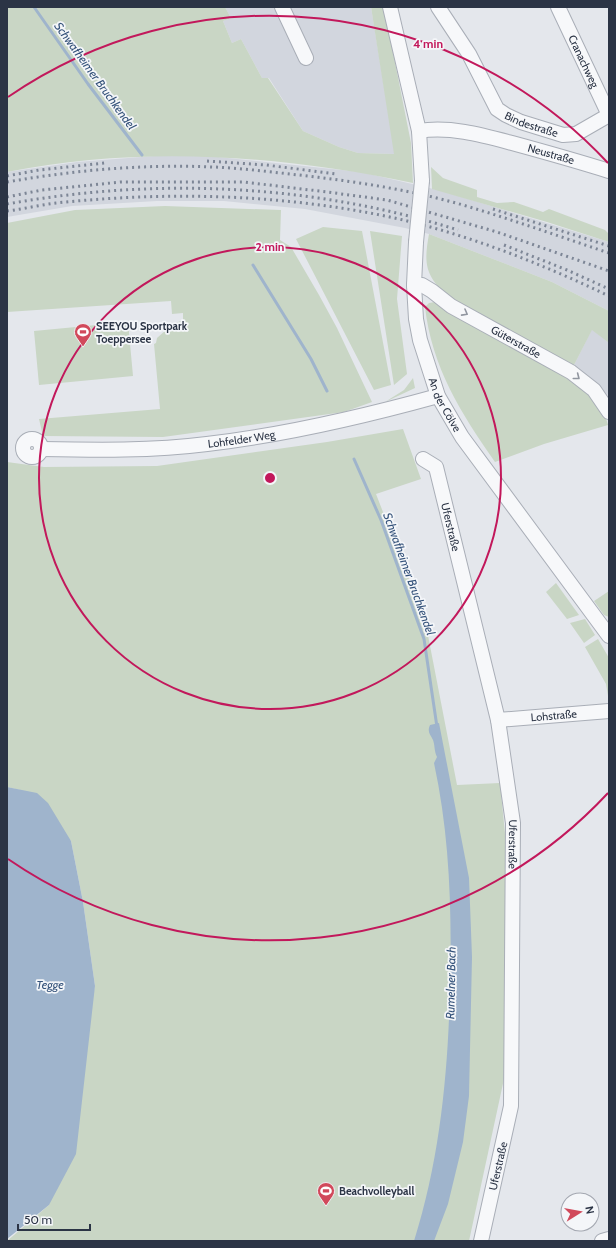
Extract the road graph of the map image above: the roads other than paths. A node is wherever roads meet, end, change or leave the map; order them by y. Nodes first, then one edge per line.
1 (282, 7) edge
2 (390, 7) edge
3 (438, 7) edge
4 (558, 7) edge
5 (306, 58) dead end
6 (609, 115) edge
7 (419, 132) junction
8 (609, 171) edge
9 (414, 285) junction
10 (438, 396) junction
11 (609, 412) edge
12 (41, 449) dead end
13 (423, 459) dead end
14 (608, 633) edge
15 (609, 711) edge
16 (498, 720) junction
17 (609, 1239) edge
18 (481, 1241) edge
19 (602, 1241) edge

1 - 5 street
2 - 7 street, An der Cölve
3 - 6 street, Bindestraße
4 - 6 street, Cranachweg
7 - 8 street, Neustraße
7 - 9 street, An der Cölve, bridge
9 - 10 street, An der Cölve
9 -> 11 street, Güterstraße
10 - 12 street, Lohfelder Weg
10 - 14 street, An der Cölve
13 - 16 street, Uferstraße
15 - 16 street, Lohstraße
16 - 18 street, Uferstraße
17 - 19 street

